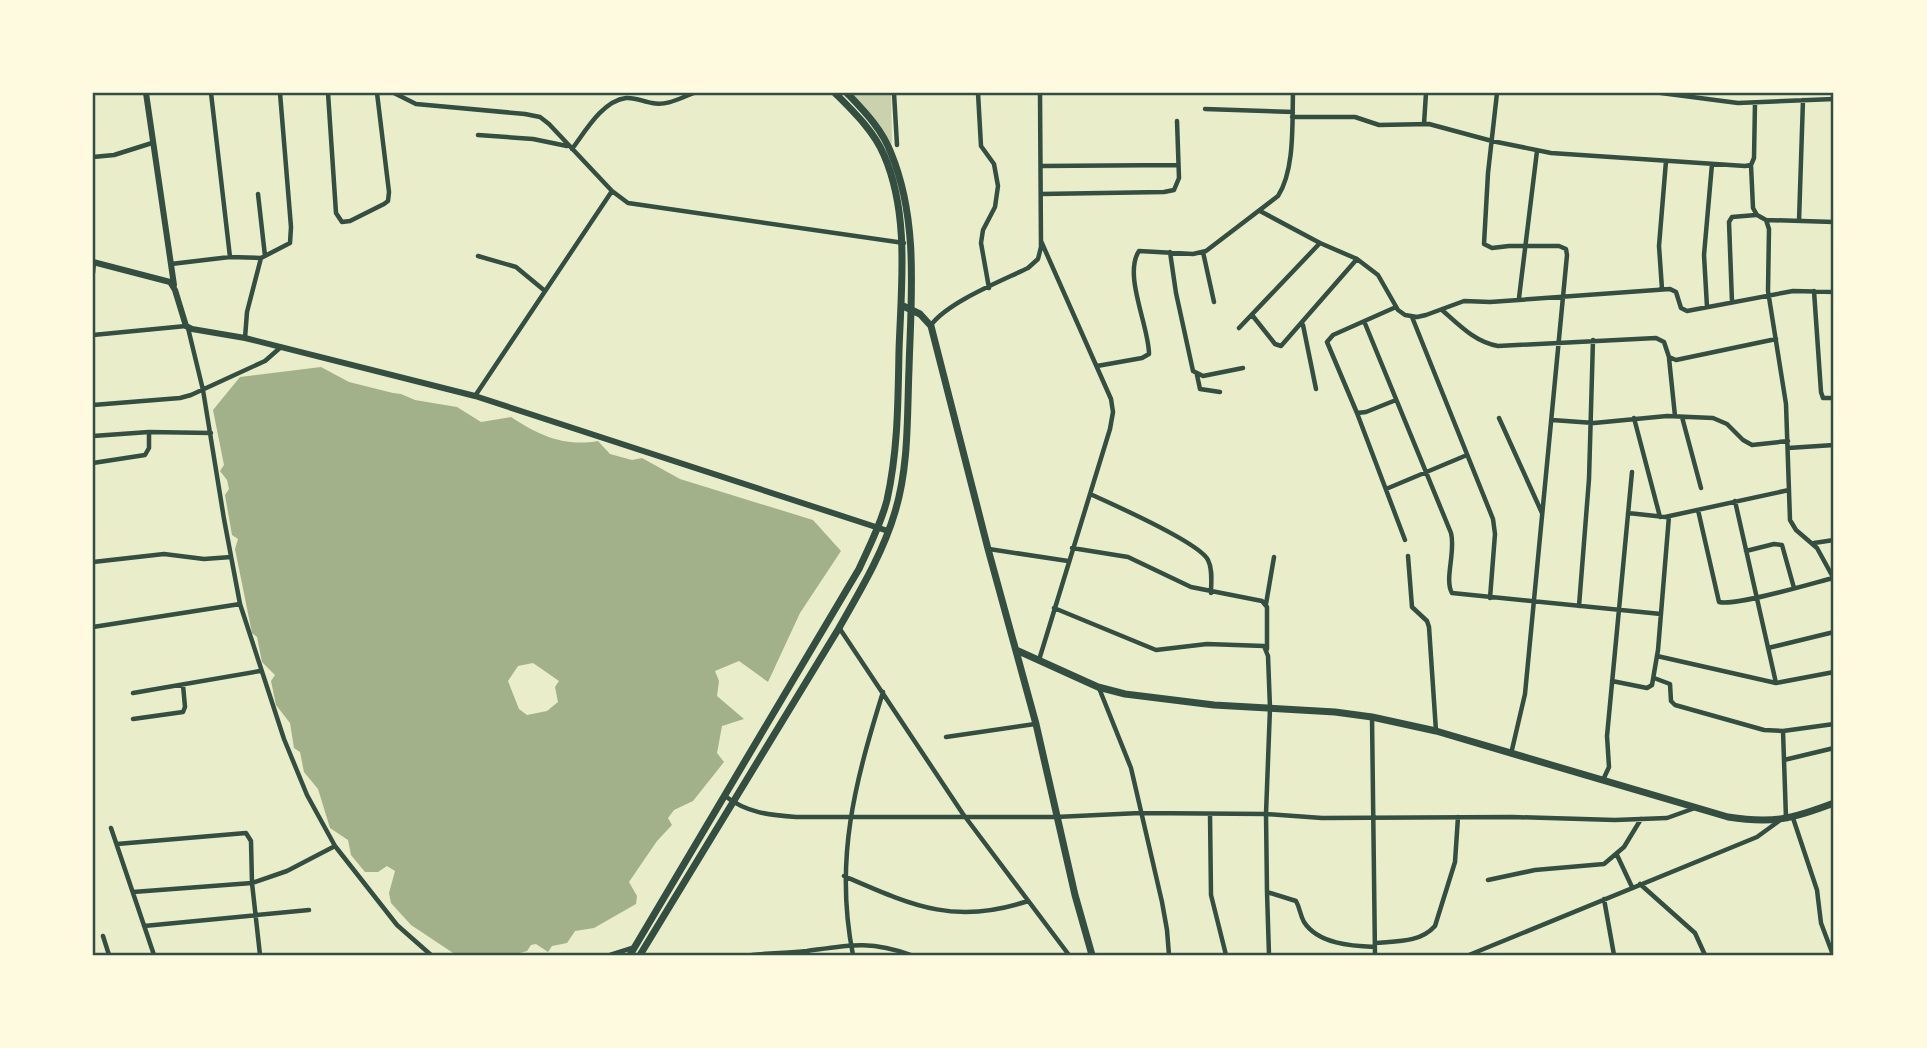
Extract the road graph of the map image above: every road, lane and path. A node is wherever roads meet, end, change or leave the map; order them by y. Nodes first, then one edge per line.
1 (146, 93) edge
2 (211, 93) edge
3 (280, 93) edge
4 (328, 93) edge
5 (377, 93) edge
6 (394, 93) edge
7 (694, 93) edge
8 (835, 93) edge
9 (847, 93) edge
10 (894, 93) edge
11 (978, 93) edge
12 (1040, 93) edge
13 (1293, 93) edge
14 (1426, 93) edge
15 (1497, 93) edge
16 (1661, 93) edge
17 (1834, 99) edge
18 (1802, 100) junction
19 (1755, 103) junction
20 (1205, 109) dead end
21 (1292, 114) junction
22 (1177, 121) dead end
23 (1424, 124) junction
24 (478, 135) dead end
25 (1492, 141) junction
26 (152, 144) junction
27 (898, 145) dead end
28 (570, 148) junction
29 (1537, 151) junction
30 (93, 157) edge
31 (1666, 161) junction
32 (1712, 164) junction
33 (1751, 165) junction
34 (1041, 166) junction
35 (1178, 166) junction
36 (612, 191) junction
37 (258, 194) dead end
38 (1041, 194) junction
39 (1260, 211) junction
40 (1757, 215) junction
41 (1766, 220) junction
42 (1799, 221) junction
43 (1834, 222) edge
44 (1041, 241) junction
45 (901, 243) junction
46 (1320, 243) junction
47 (910, 244) junction
48 (1524, 246) junction
49 (1170, 252) junction
50 (1203, 252) junction
51 (478, 256) dead end
52 (230, 257) junction
53 (263, 257) junction
54 (1357, 259) junction
55 (93, 262) edge
56 (170, 264) junction
57 (93, 273) edge
58 (174, 285) junction
59 (989, 288) junction
60 (1662, 289) junction
61 (545, 290) junction
62 (1814, 291) junction
63 (1834, 292) edge
64 (1768, 295) junction
65 (1563, 296) junction
66 (1519, 298) junction
67 (1213, 302) dead end
68 (1732, 303) junction
69 (901, 305) junction
70 (1396, 307) junction
71 (1707, 307) junction
72 (1441, 309) junction
73 (912, 310) junction
74 (1252, 315) junction
75 (1412, 317) junction
76 (1364, 321) junction
77 (1303, 324) junction
78 (931, 326) junction
79 (187, 327) junction
80 (1239, 328) dead end
81 (93, 335) edge
82 (245, 338) junction
83 (1776, 339) junction
84 (1593, 340) junction
85 (1560, 341) junction
86 (281, 347) junction
87 (1669, 357) junction
88 (1097, 366) junction
89 (1242, 368) dead end
90 (1196, 374) junction
91 (1316, 389) dead end
92 (204, 390) junction
93 (1220, 392) dead end
94 (475, 397) junction
95 (1834, 398) edge
96 (1396, 400) junction
97 (93, 405) edge
98 (1357, 413) junction
99 (1675, 416) junction
100 (1682, 417) junction
101 (1499, 418) dead end
102 (1634, 418) junction
103 (1552, 420) junction
104 (1591, 423) junction
105 (149, 432) junction
106 (211, 433) junction
107 (93, 436) edge
108 (1788, 441) junction
109 (1834, 445) edge
110 (1788, 448) junction
111 (1467, 455) junction
112 (93, 463) edge
113 (1632, 472) dead end
114 (1426, 473) junction
115 (1700, 488) dead end
116 (1386, 489) junction
117 (1789, 490) junction
118 (1090, 494) junction
119 (1735, 501) junction
120 (1698, 510) junction
121 (1628, 513) junction
122 (1542, 514) junction
123 (1669, 516) junction
124 (1660, 517) junction
125 (878, 527) junction
126 (888, 531) junction
127 (1405, 540) dead end
128 (1834, 540) edge
129 (1813, 543) junction
130 (1072, 548) junction
131 (988, 549) junction
132 (1746, 551) junction
133 (1408, 556) dead end
134 (230, 557) junction
135 (1274, 557) dead end
136 (1068, 561) junction
137 (93, 562) edge
138 (1834, 578) edge
139 (1794, 588) junction
140 (1211, 593) junction
141 (1756, 597) junction
142 (1490, 598) junction
143 (1534, 602) junction
144 (240, 604) junction
145 (1266, 604) junction
146 (1579, 606) junction
147 (1054, 608) junction
148 (1619, 610) junction
149 (1661, 614) junction
150 (93, 627) edge
151 (839, 628) junction
152 (1834, 632) edge
153 (1768, 648) junction
154 (1267, 649) junction
155 (1016, 650) junction
156 (1657, 656) junction
157 (1039, 660) junction
158 (260, 671) junction
159 (1834, 672) edge
160 (1654, 678) junction
161 (1612, 681) junction
162 (1776, 683) junction
163 (183, 685) junction
164 (1098, 687) junction
165 (883, 691) junction
166 (133, 693) dead end
167 (1270, 708) junction
168 (1372, 717) junction
169 (133, 719) dead end
170 (1036, 724) junction
171 (1834, 724) edge
172 (1783, 731) junction
173 (1436, 732) junction
174 (946, 737) dead end
175 (1834, 748) edge
176 (1510, 755) junction
177 (1784, 760) junction
178 (1603, 781) junction
179 (724, 796) junction
180 (733, 802) junction
181 (1834, 803) edge
182 (1695, 808) junction
183 (1140, 813) junction
184 (1210, 814) junction
185 (1266, 814) junction
186 (850, 816) junction
187 (965, 816) junction
188 (1056, 817) junction
189 (1458, 817) junction
190 (1372, 818) junction
191 (1641, 819) junction
192 (1786, 819) junction
193 (111, 828) dead end
194 (117, 844) junction
195 (335, 846) junction
196 (1617, 855) junction
197 (844, 876) junction
198 (1488, 880) dead end
199 (252, 883) junction
200 (1640, 884) junction
201 (1632, 887) junction
202 (1267, 891) junction
203 (133, 892) junction
204 (1604, 899) junction
205 (1028, 901) junction
206 (309, 910) dead end
207 (256, 916) junction
208 (144, 926) junction
209 (103, 936) dead end
210 (851, 944) junction
211 (1375, 945) junction
212 (632, 952) edge
213 (642, 953) edge
214 (796, 954) edge
215 (109, 955) edge
216 (154, 955) edge
217 (260, 955) edge
218 (431, 955) edge
219 (610, 955) edge
220 (752, 955) edge
221 (853, 955) edge
222 (911, 955) edge
223 (1069, 955) edge
224 (1092, 955) edge
225 (1168, 955) edge
226 (1226, 955) edge
227 (1269, 955) edge
228 (1375, 955) edge
229 (1469, 955) edge
230 (1614, 955) edge
231 (1705, 955) edge
232 (1833, 955) edge

1 - 26 main road
2 - 52 street
3 - 53 street
4 - 5 street
6 - 28 street
7 - 28 street
8 - 45 main road
9 - 47 main road
10 - 27 street
11 - 59 street
12 - 34 street
13 - 21 street
14 - 23 street
15 - 25 street
16 - 19 street
17 - 18 street
18 - 19 street
18 - 42 street
19 - 33 street
20 - 21 street
21 - 23 street
21 - 39 street
22 - 35 street
23 - 25 street
24 - 28 street
25 - 29 street
25 - 48 street
26 - 30 street
26 - 56 main road
28 - 36 street
29 - 31 street
29 - 48 street
31 - 32 street
31 - 60 street
32 - 33 street
32 - 71 street
33 - 40 street
34 - 35 street
34 - 38 street
35 - 38 street
36 - 45 street
36 - 61 street
37 - 53 street
38 - 44 street
39 - 46 street
39 - 50 street
40 - 41 street
40 - 68 street
41 - 42 street
41 - 64 street
42 - 43 street
44 - 59 street
44 - 88 street
45 - 47 street
45 - 69 main road
46 - 54 street
46 - 74 street
47 - 73 main road
48 - 65 street
48 - 66 street
49 - 50 street
49 - 88 street
49 - 90 street
50 - 67 street
51 - 61 street
52 - 53 street
52 - 56 street
53 - 82 street
54 - 70 street
54 - 77 street
55 - 57 street
55 - 58 main road
56 - 58 main road
58 - 79 main road
59 - 78 street
60 - 65 street
60 - 71 street
61 - 94 street
62 - 63 street
62 - 64 street
62 - 95 street
64 - 68 street
64 - 83 street
65 - 66 street
65 - 85 street
66 - 72 street
68 - 71 street
69 - 73 main road
69 - 125 main road
70 - 75 street
70 - 76 street
72 - 75 street
72 - 85 street
73 - 78 main road
73 - 126 main road
74 - 77 street
74 - 80 street
75 - 111 street
76 - 96 street
76 - 98 street
77 - 91 street
78 - 131 main road
79 - 81 street
79 - 82 main road
79 - 92 street
82 - 86 main road
83 - 87 street
83 - 108 street
84 - 85 street
84 - 87 street
84 - 104 street
85 - 103 street
86 - 92 street
86 - 94 main road
87 - 99 street
88 - 118 street
89 - 90 street
90 - 93 street
92 - 97 street
92 - 106 street
94 - 125 main road
96 - 98 street
96 - 114 street
98 - 116 street
99 - 100 street
99 - 102 street
100 - 108 street
100 - 115 street
101 - 122 street
102 - 104 street
102 - 124 street
103 - 104 street
103 - 122 street
104 - 146 street
105 - 106 street
105 - 107 street
105 - 112 street
106 - 134 street
108 - 110 street
109 - 110 street
110 - 117 street
111 - 114 street
111 - 142 street
113 - 121 street
114 - 116 street
114 - 142 street
116 - 127 street
117 - 119 street
117 - 129 street
118 - 130 street
118 - 140 street
119 - 120 street
119 - 132 street
120 - 123 street
120 - 141 street
121 - 124 street
121 - 148 street
122 - 143 street
123 - 124 street
123 - 149 street
125 - 126 main road
125 - 179 main road
126 - 151 main road
128 - 129 street
129 - 138 street
130 - 136 street
130 - 140 street
131 - 136 street
131 - 155 main road
132 - 139 street
132 - 141 street
133 - 173 street
134 - 137 street
134 - 144 street
135 - 145 street
136 - 147 street
138 - 139 street
139 - 141 street
140 - 145 street
141 - 153 street
142 - 143 street
143 - 146 street
143 - 176 street
144 - 150 street
144 - 158 street
145 - 154 street
146 - 148 street
147 - 154 street
147 - 157 street
148 - 149 street
148 - 161 street
149 - 156 street
151 - 165 street
151 - 180 main road
152 - 153 street
153 - 162 street
154 - 167 street
155 - 157 main road
155 - 170 main road
156 - 160 street
156 - 162 street
157 - 164 main road
158 - 163 street
158 - 195 street
159 - 162 street
160 - 161 street
160 - 172 street
161 - 178 street
163 - 166 street
163 - 169 street
164 - 167 main road
164 - 183 street
165 - 186 street
165 - 187 street
167 - 168 main road
167 - 185 street
168 - 173 main road
168 - 190 street
170 - 174 street
170 - 188 main road
171 - 172 street
172 - 177 street
173 - 176 main road
175 - 177 street
176 - 178 main road
177 - 192 street
178 - 182 main road
179 - 180 street
179 - 212 main road
180 - 186 street
180 - 213 main road
181 - 192 main road
182 - 191 street
182 - 192 main road
183 - 184 street
183 - 188 street
183 - 225 street
184 - 185 street
184 - 226 street
185 - 190 street
185 - 202 street
186 - 187 street
186 - 197 street
187 - 188 street
187 - 205 street
188 - 224 main road
189 - 190 street
189 - 191 street
189 - 211 street
190 - 211 street
191 - 196 street
192 - 200 street
192 - 232 street
193 - 194 street
194 - 199 street
194 - 203 street
195 - 199 street
195 - 218 street
196 - 198 street
196 - 201 street
197 - 205 street
197 - 210 street
199 - 203 street
199 - 207 street
200 - 201 street
200 - 231 street
201 - 204 street
202 - 211 street
202 - 227 street
203 - 208 street
204 - 229 street
204 - 230 street
205 - 223 street
206 - 207 street
207 - 208 street
207 - 217 street
208 - 216 street
209 - 215 street
210 - 214 street
210 - 221 street
210 - 222 street
211 - 228 street
212 - 213 street
212 - 219 street
214 - 220 street

